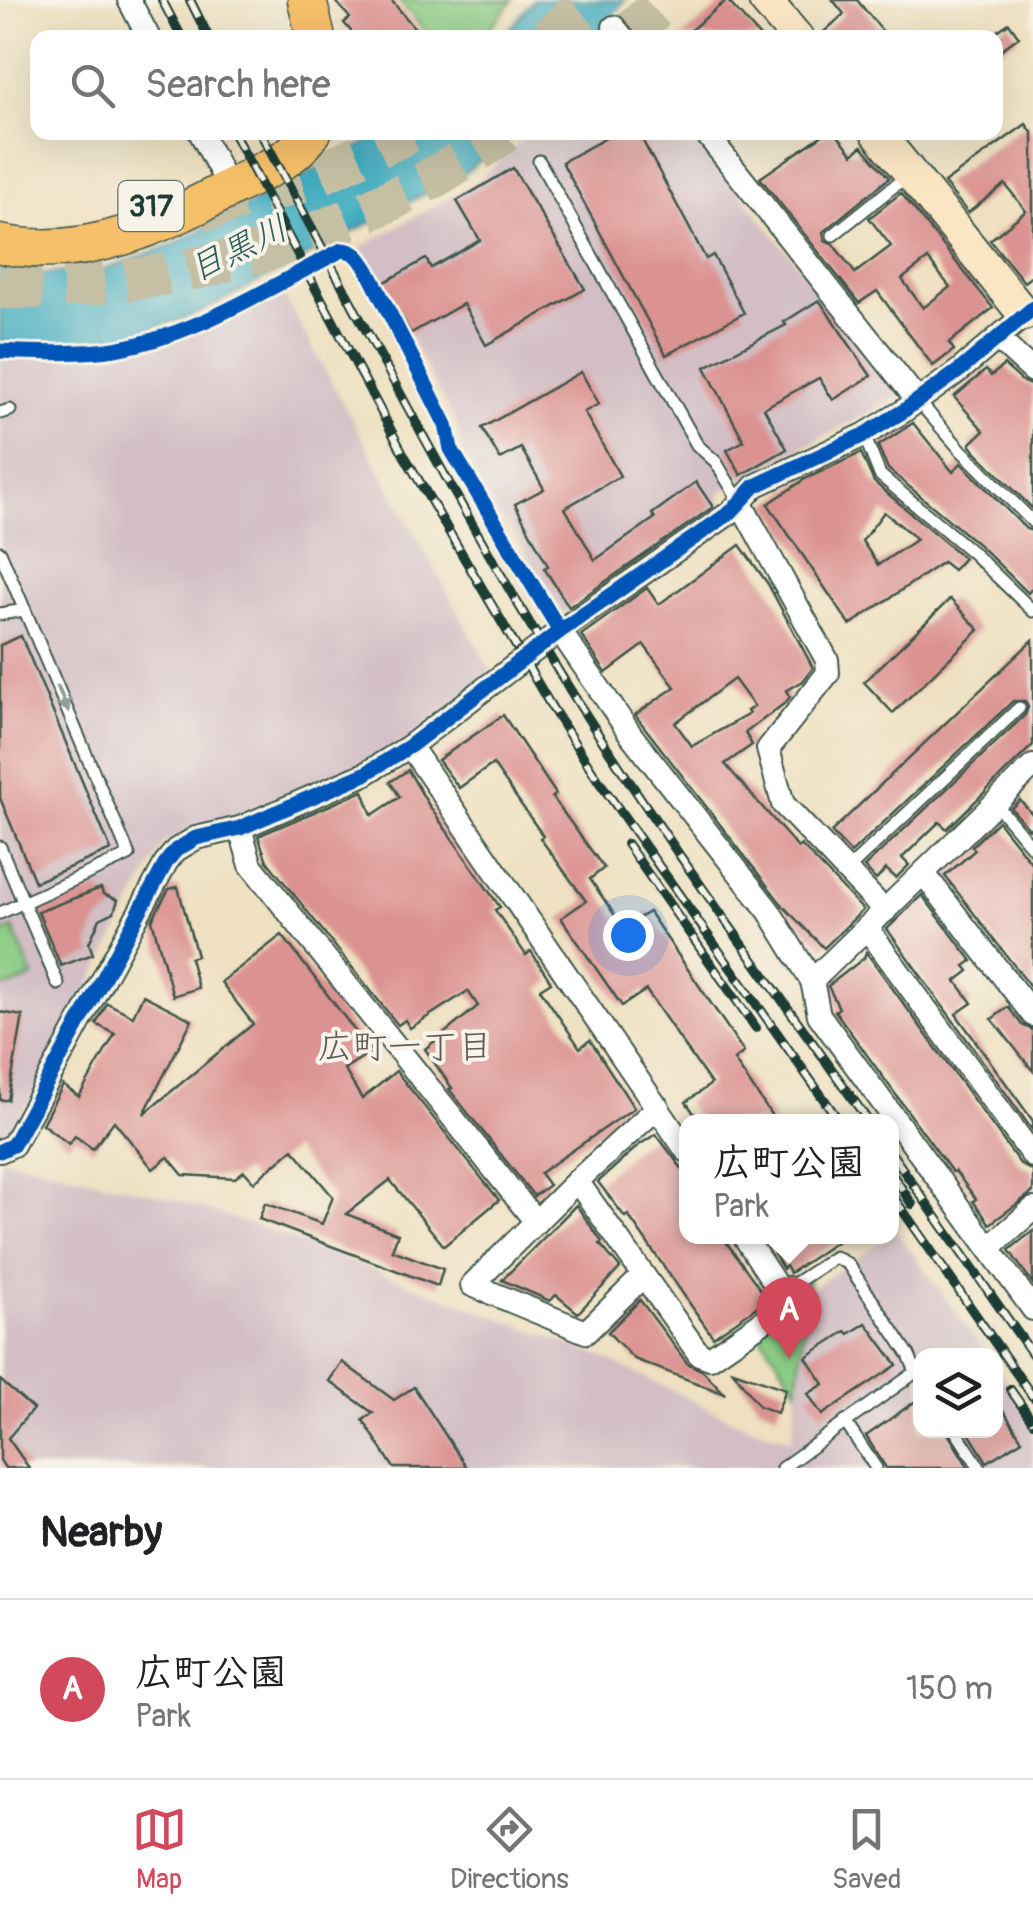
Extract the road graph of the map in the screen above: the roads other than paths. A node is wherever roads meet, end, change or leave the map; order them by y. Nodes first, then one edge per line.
1 (129, 0) edge
2 (286, 0) edge
3 (307, 0) edge
4 (766, 0) edge
5 (145, 30) edge
6 (292, 30) edge
7 (314, 30) edge
8 (790, 30) edge
9 (204, 140) edge
10 (272, 140) edge
11 (304, 140) edge
12 (711, 140) edge
13 (884, 140) edge
14 (539, 161) dead end
15 (220, 170) junction
16 (911, 172) junction
17 (0, 223) edge
18 (832, 235) dead end
19 (0, 244) edge
20 (1029, 311) edge
21 (998, 339) junction
22 (1033, 371) edge
23 (918, 401) junction
24 (864, 435) junction
25 (741, 504) junction
26 (1033, 522) edge
27 (0, 552) edge
28 (25, 610) junction
29 (1033, 611) edge
30 (0, 614) edge
31 (560, 630) junction
32 (1018, 708) dead end
33 (410, 746) junction
34 (1033, 766) edge
35 (995, 803) junction
36 (240, 828) junction
37 (0, 847) edge
38 (1033, 848) edge
39 (847, 870) junction
40 (924, 874) junction
41 (25, 902) junction
42 (885, 910) junction
43 (0, 913) edge
44 (867, 928) junction
45 (812, 982) junction
46 (58, 984) dead end
47 (1033, 1015) edge
48 (658, 1107) junction
49 (891, 1114) edge
50 (899, 1125) edge
51 (679, 1139) edge
52 (0, 1151) edge
53 (1033, 1156) edge
54 (577, 1181) junction
55 (1033, 1209) edge
56 (536, 1222) junction
57 (750, 1244) edge
58 (989, 1248) junction
59 (643, 1276) junction
60 (785, 1290) junction
61 (1033, 1309) edge
62 (913, 1364) edge
63 (913, 1378) edge
64 (845, 1422) junction
65 (960, 1438) edge
66 (782, 1468) edge
67 (876, 1468) edge
68 (980, 1468) edge

1 - 5 street
2 - 6 main road
3 - 7 main road
4 - 8 street
9 - 15 street
10 - 15 main road, 317
11 - 19 main road, 317
12 - 23 street
13 - 16 street
14 - 25 lane
15 - 17 main road, 317
16 - 18 lane
16 - 20 street
20 - 21 street
21 - 22 street
21 - 23 street
23 - 24 street
23 - 26 lane
24 - 25 street
24 - 29 lane
25 - 31 street
25 - 39 street
27 - 28 lane
28 - 30 lane
28 -> 41 lane
31 - 33 street
31 - 45 street
32 - 39 lane
33 - 36 street
33 - 48 street
34 - 35 street
35 - 38 lane
35 - 40 street
36 - 52 street
36 - 56 street
37 - 41 lane
39 - 42 street
40 - 42 street
40 - 47 street
41 - 43 lane
41 - 46 lane
42 - 44 street
44 - 45 street
44 - 53 street
45 - 49 street
48 - 51 street
48 - 54 street
50 - 58 street
54 - 56 street
54 - 59 street
55 - 58 street
56 - 59 street
57 - 60 street
58 - 61 street
59 - 60 street
60 - 62 lane
63 - 64 lane
64 - 66 lane
64 - 67 lane
65 - 68 lane

